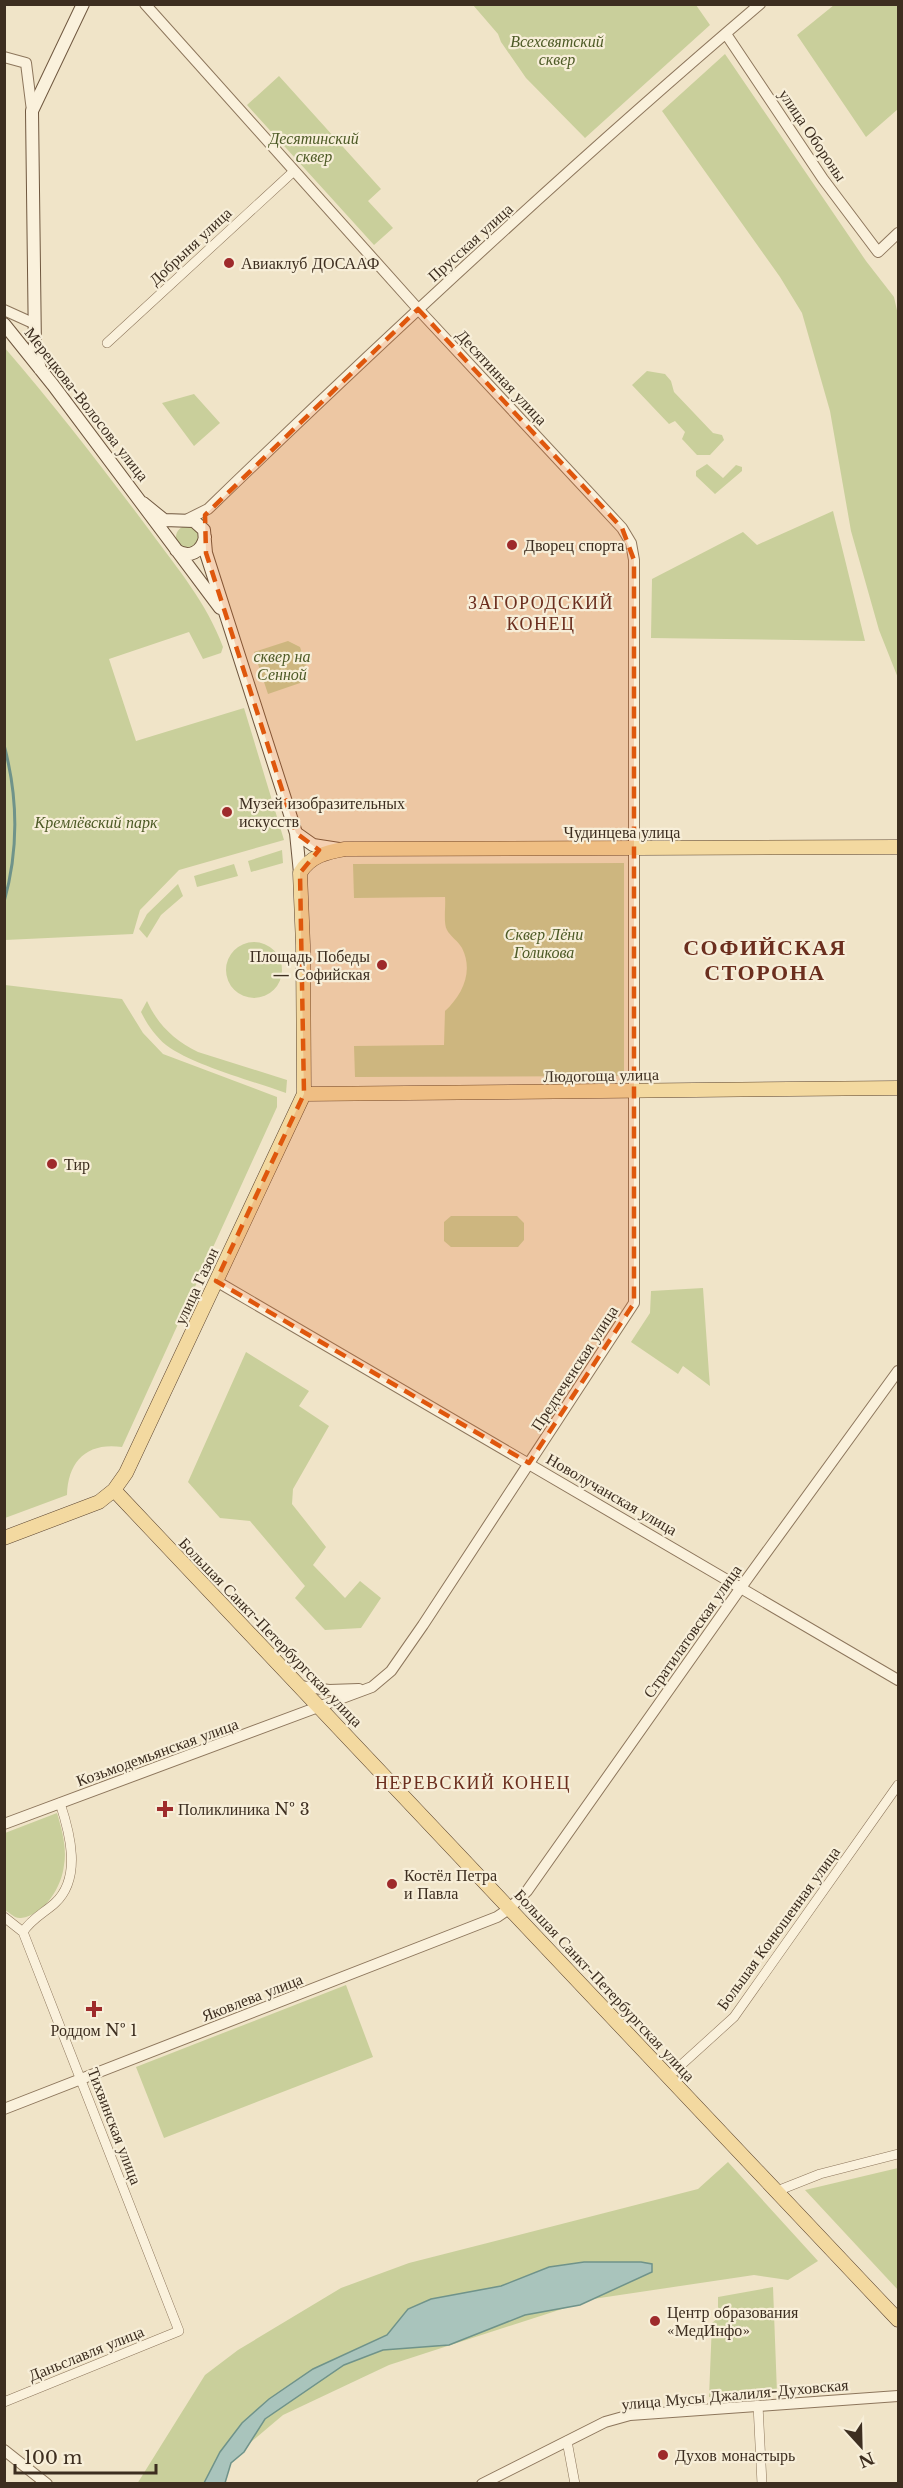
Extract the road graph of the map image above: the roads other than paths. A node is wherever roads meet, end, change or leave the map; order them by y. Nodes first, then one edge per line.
1 (83, 4) edge
2 (145, 4) edge
3 (760, 4) edge
4 (726, 34) junction
5 (4, 57) edge
6 (32, 111) junction
7 (294, 171) junction
8 (898, 233) edge
9 (418, 309) junction
10 (4, 310) edge
11 (4, 324) edge
12 (35, 324) junction
13 (106, 343) dead end
14 (40, 369) junction
15 (143, 503) junction
16 (208, 509) junction
17 (184, 520) junction
18 (204, 533) junction
19 (173, 546) junction
20 (228, 622) junction
21 (296, 833) junction
22 (633, 848) junction
23 (898, 848) edge
24 (345, 849) junction
25 (300, 873) junction
26 (898, 1088) edge
27 (634, 1091) junction
28 (304, 1094) junction
29 (216, 1281) junction
30 (898, 1371) edge
31 (529, 1463) junction
32 (114, 1490) junction
33 (4, 1538) edge
34 (742, 1586) junction
35 (898, 1680) edge
36 (300, 1686) junction
37 (372, 1687) junction
38 (320, 1707) junction
39 (898, 1785) edge
40 (60, 1803) junction
41 (4, 1824) edge
42 (509, 1909) junction
43 (4, 1917) edge
44 (23, 1932) junction
45 (669, 2076) junction
46 (81, 2079) junction
47 (4, 2109) edge
48 (898, 2154) edge
49 (777, 2191) junction
50 (898, 2320) edge
51 (179, 2331) joint
52 (898, 2396) edge
53 (4, 2402) edge
54 (758, 2405) junction
55 (567, 2441) junction
56 (4, 2450) edge
57 (47, 2484) edge
58 (482, 2484) edge
59 (575, 2484) edge
60 (762, 2484) edge

1 - 6 main road
2 - 7 street, Десятинная улица
3 - 4 street, Прусская улица
4 - 8 street, улица Обороны
4 - 9 street, Прусская улица
5 - 6 street
6 - 12 main road
7 - 9 street, Десятинная улица
7 - 13 street, Добрыня улица
9 - 16 street, Прусская улица
9 - 22 street, Десятинная улица
10 - 12 street, Мерецкова-Волосова улица
11 - 14 main road, Мерецкова-Волосова улица
12 - 14 main road
14 - 15 main road, Мерецкова-Волосова улица
15 - 17 main road, Мерецкова-Волосова улица
15 - 19 main road, Мерецкова-Волосова улица
16 - 17 street, Прусская улица
16 - 18 street
17 - 18 main road, Мерецкова-Волосова улица
17 - 19 main road
18 - 19 main road
18 - 20 main road, Мерецкова-Волосова улица
19 - 20 main road, Мерецкова-Волосова улица
20 - 21 main road, Мерецкова-Волосова улица
21 - 24 main road, Чудинцева улица
21 - 25 main road, Мерецкова-Волосова улица
22 - 23 main road, Чудинцева улица
22 - 24 main road, Чудинцева улица
22 - 27 street, Предтеченская улица
24 - 25 main road, Чудинцева улица
25 - 28 main road
26 - 27 main road, Людогоща улица
27 - 28 main road, Людогоща улица
27 - 31 street, Предтеченская улица
28 - 29 main road, улица Газон
29 - 31 street, Новолучанская улица
29 - 32 main road, улица Газон
30 - 34 street, Стратилатовская улица
31 - 34 street, Новолучанская улица
31 - 37 street, Предтеченская улица
32 - 33 main road
32 - 36 main road, Большая Санкт-Петербургская улица
34 - 35 street, Новолучанская улица
34 - 42 street, Стратилатовская улица
36 - 37 street
36 - 38 main road, Большая Санкт-Петербургская улица
37 - 38 street, Предтеченская улица
38 - 40 street, Козьмодемьянская улица
38 - 42 main road, Большая Санкт-Петербургская улица
39 - 45 street, Большая Конюшенная улица
40 - 41 street, Козьмодемьянская улица
40 - 44 street
42 - 45 main road, Большая Санкт-Петербургская улица
42 - 46 street, Яковлева улица
43 - 44 street
44 - 46 street, Тихвинская улица
45 - 49 main road, Большая Санкт-Петербургская улица
46 - 47 street, Яковлева улица
46 - 51 street, Тихвинская улица
48 - 49 street
49 - 50 main road, Большая Санкт-Петербургская улица
51 - 53 street, Даньславля улица
52 - 54 street, улица Мусы Джалиля-Духовская
54 - 55 street, улица Мусы Джалиля-Духовская
54 - 60 street
55 - 58 street, улица Мусы Джалиля-Духовская
55 - 59 street
56 - 57 street

